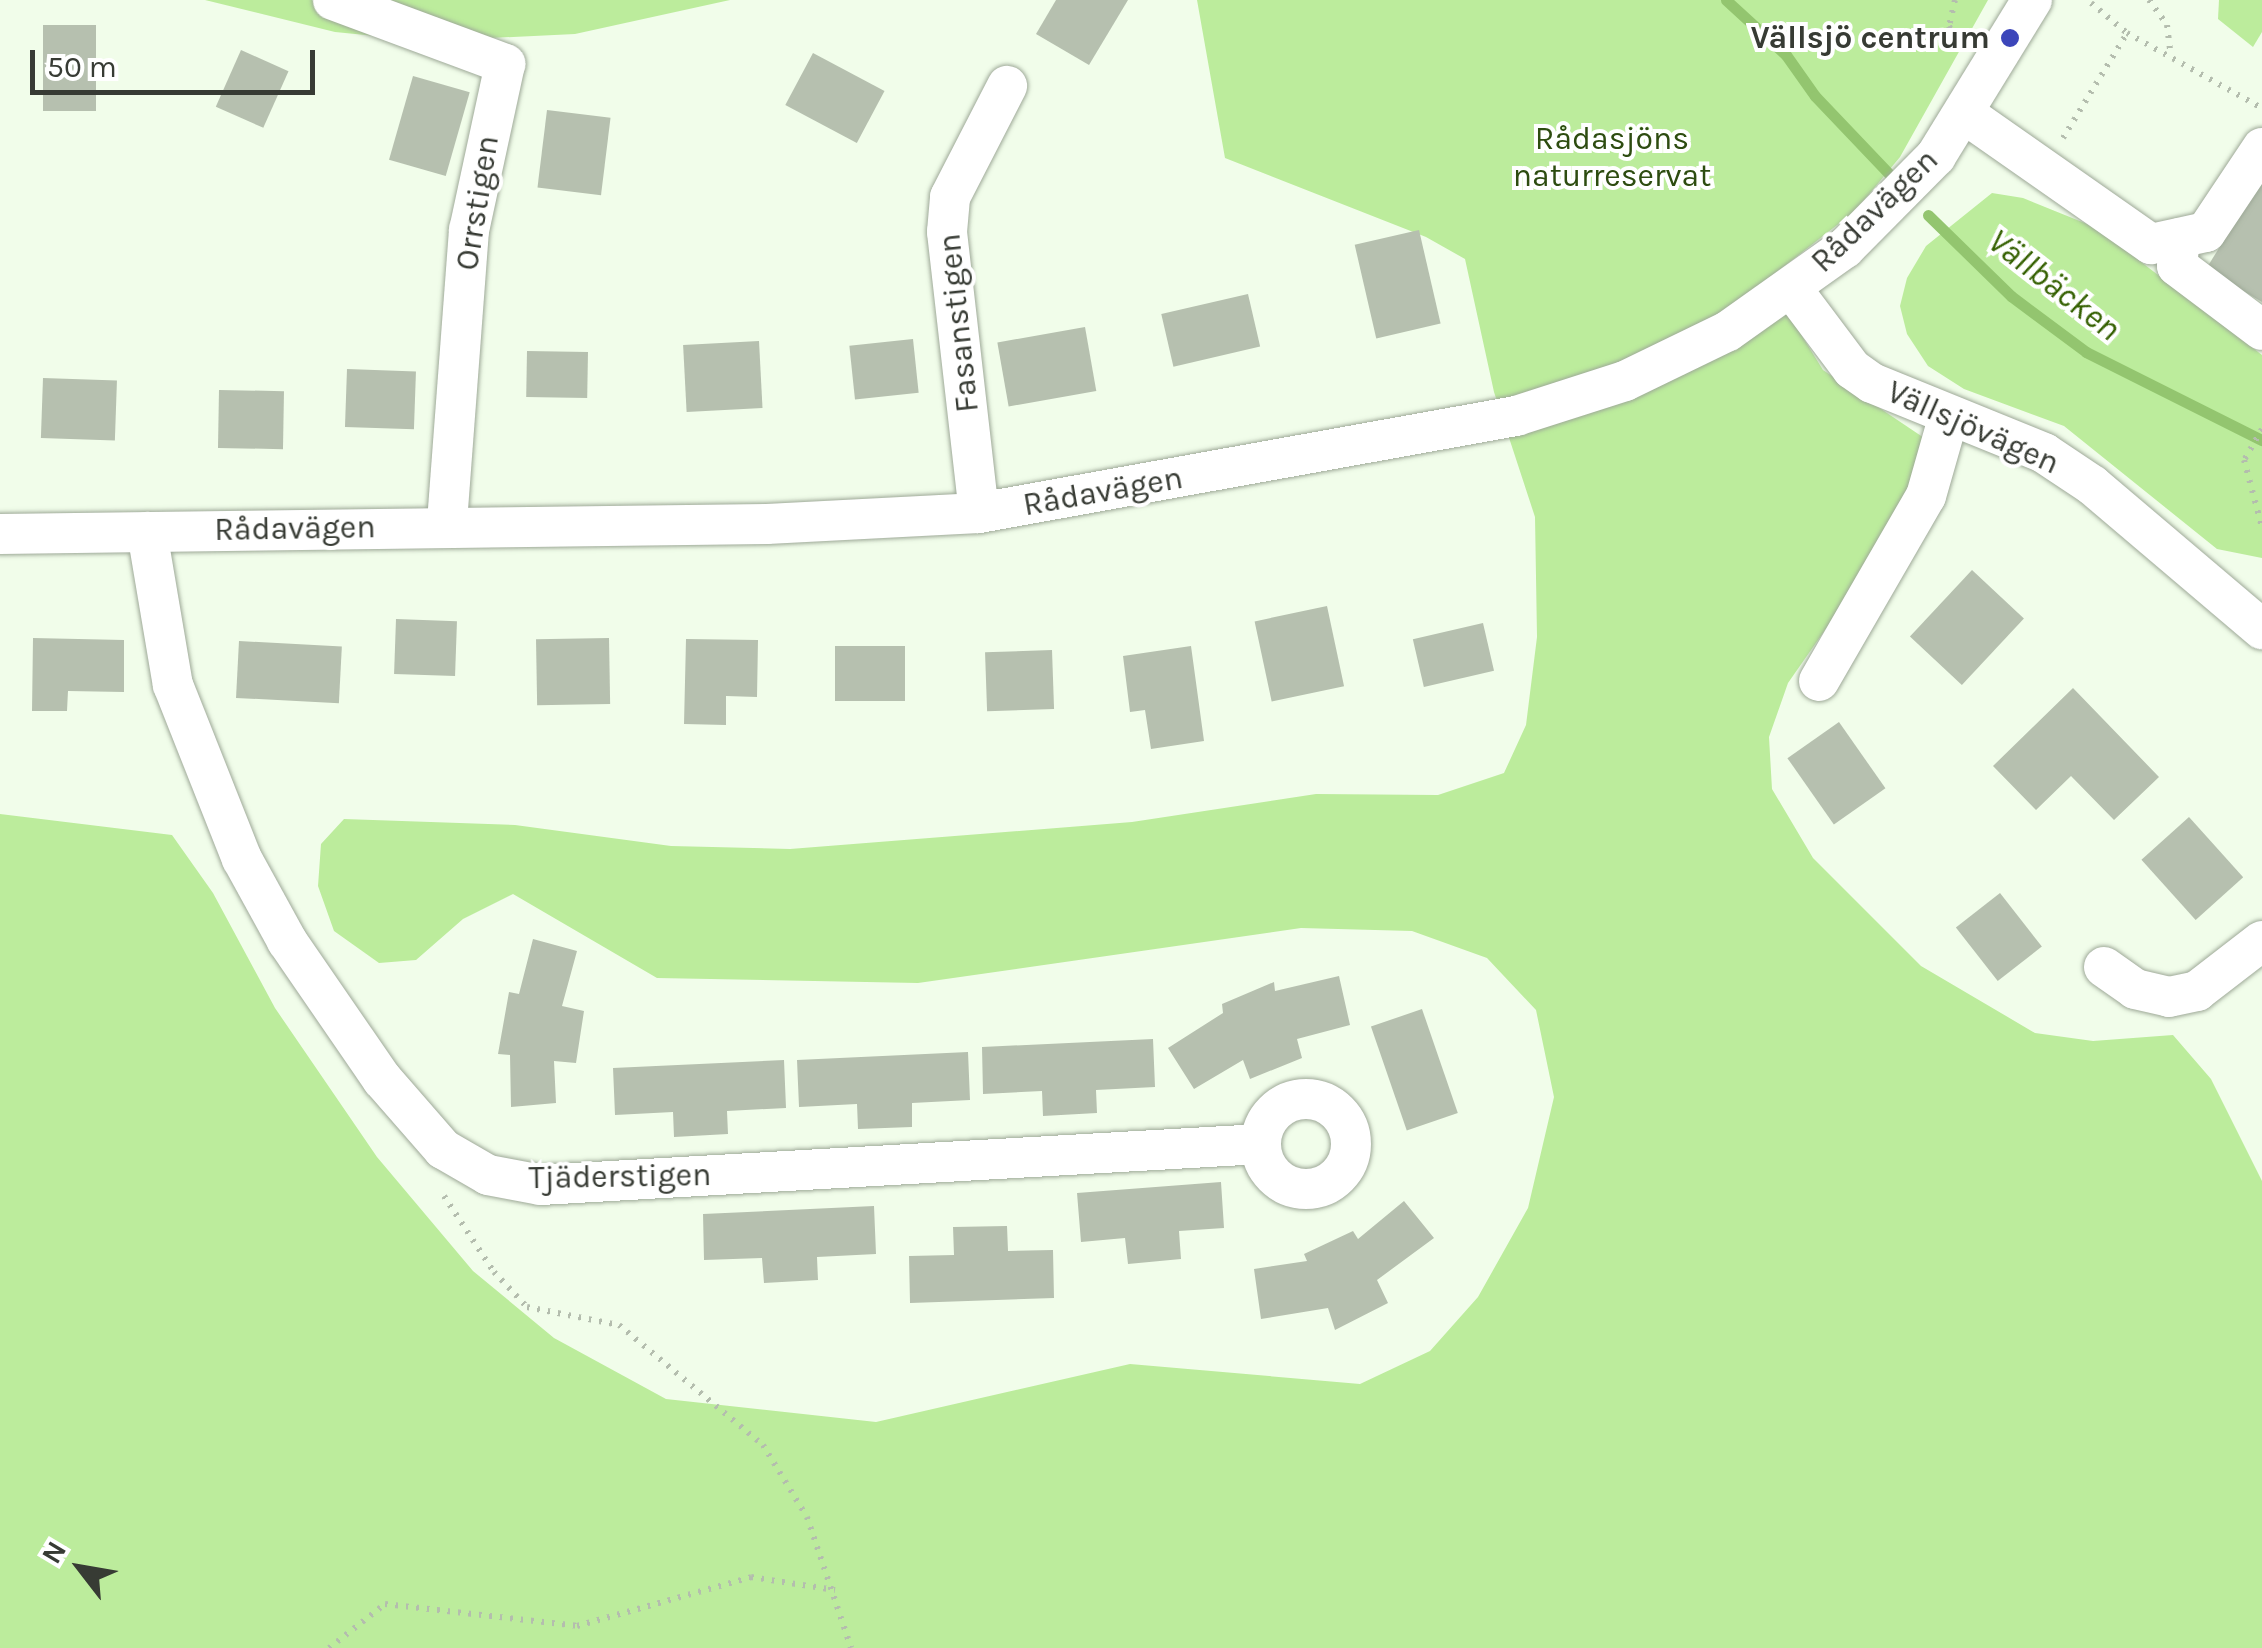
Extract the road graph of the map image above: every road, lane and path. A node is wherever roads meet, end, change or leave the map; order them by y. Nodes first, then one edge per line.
1 (333, 0) edge
2 (2032, 0) edge
3 (2150, 0) edge
4 (2092, 3) dead end
5 (2127, 33) junction
6 (2171, 56) junction
7 (1007, 86) dead end
8 (2262, 108) edge
9 (1965, 114) junction
10 (2262, 148) edge
11 (2046, 166) junction
12 (2166, 241) junction
13 (1792, 288) junction
14 (2262, 330) edge
15 (1949, 416) junction
16 (2262, 429) edge
17 (979, 513) junction
18 (447, 526) junction
19 (2262, 526) edge
20 (147, 532) junction
21 (0, 534) edge
22 (2262, 629) edge
23 (1818, 681) dead end
24 (2262, 941) edge
25 (2104, 967) dead end
26 (1260, 1144) dead end
27 (836, 1591) dead end
28 (329, 1648) edge

1 - 18 street, Orrstigen
2 - 9 street, Rådavägen
3 - 6 path
4 - 5 path
5 - 6 path
5 - 11 path
6 - 8 path
7 - 17 street, Fasanstigen
9 - 11 street
9 - 13 street, Rådavägen
10 - 12 street
11 - 12 street
12 - 14 street
13 - 15 street, Vällsjövägen
13 - 17 street, Rådavägen
15 - 22 street, Vällsjövägen
15 - 23 street
16 - 19 path
17 - 18 street, Rådavägen
18 - 20 street, Rådavägen
20 - 21 street, Rådavägen
20 - 26 street, Tjäderstigen
24 - 25 street
27 - 28 path

